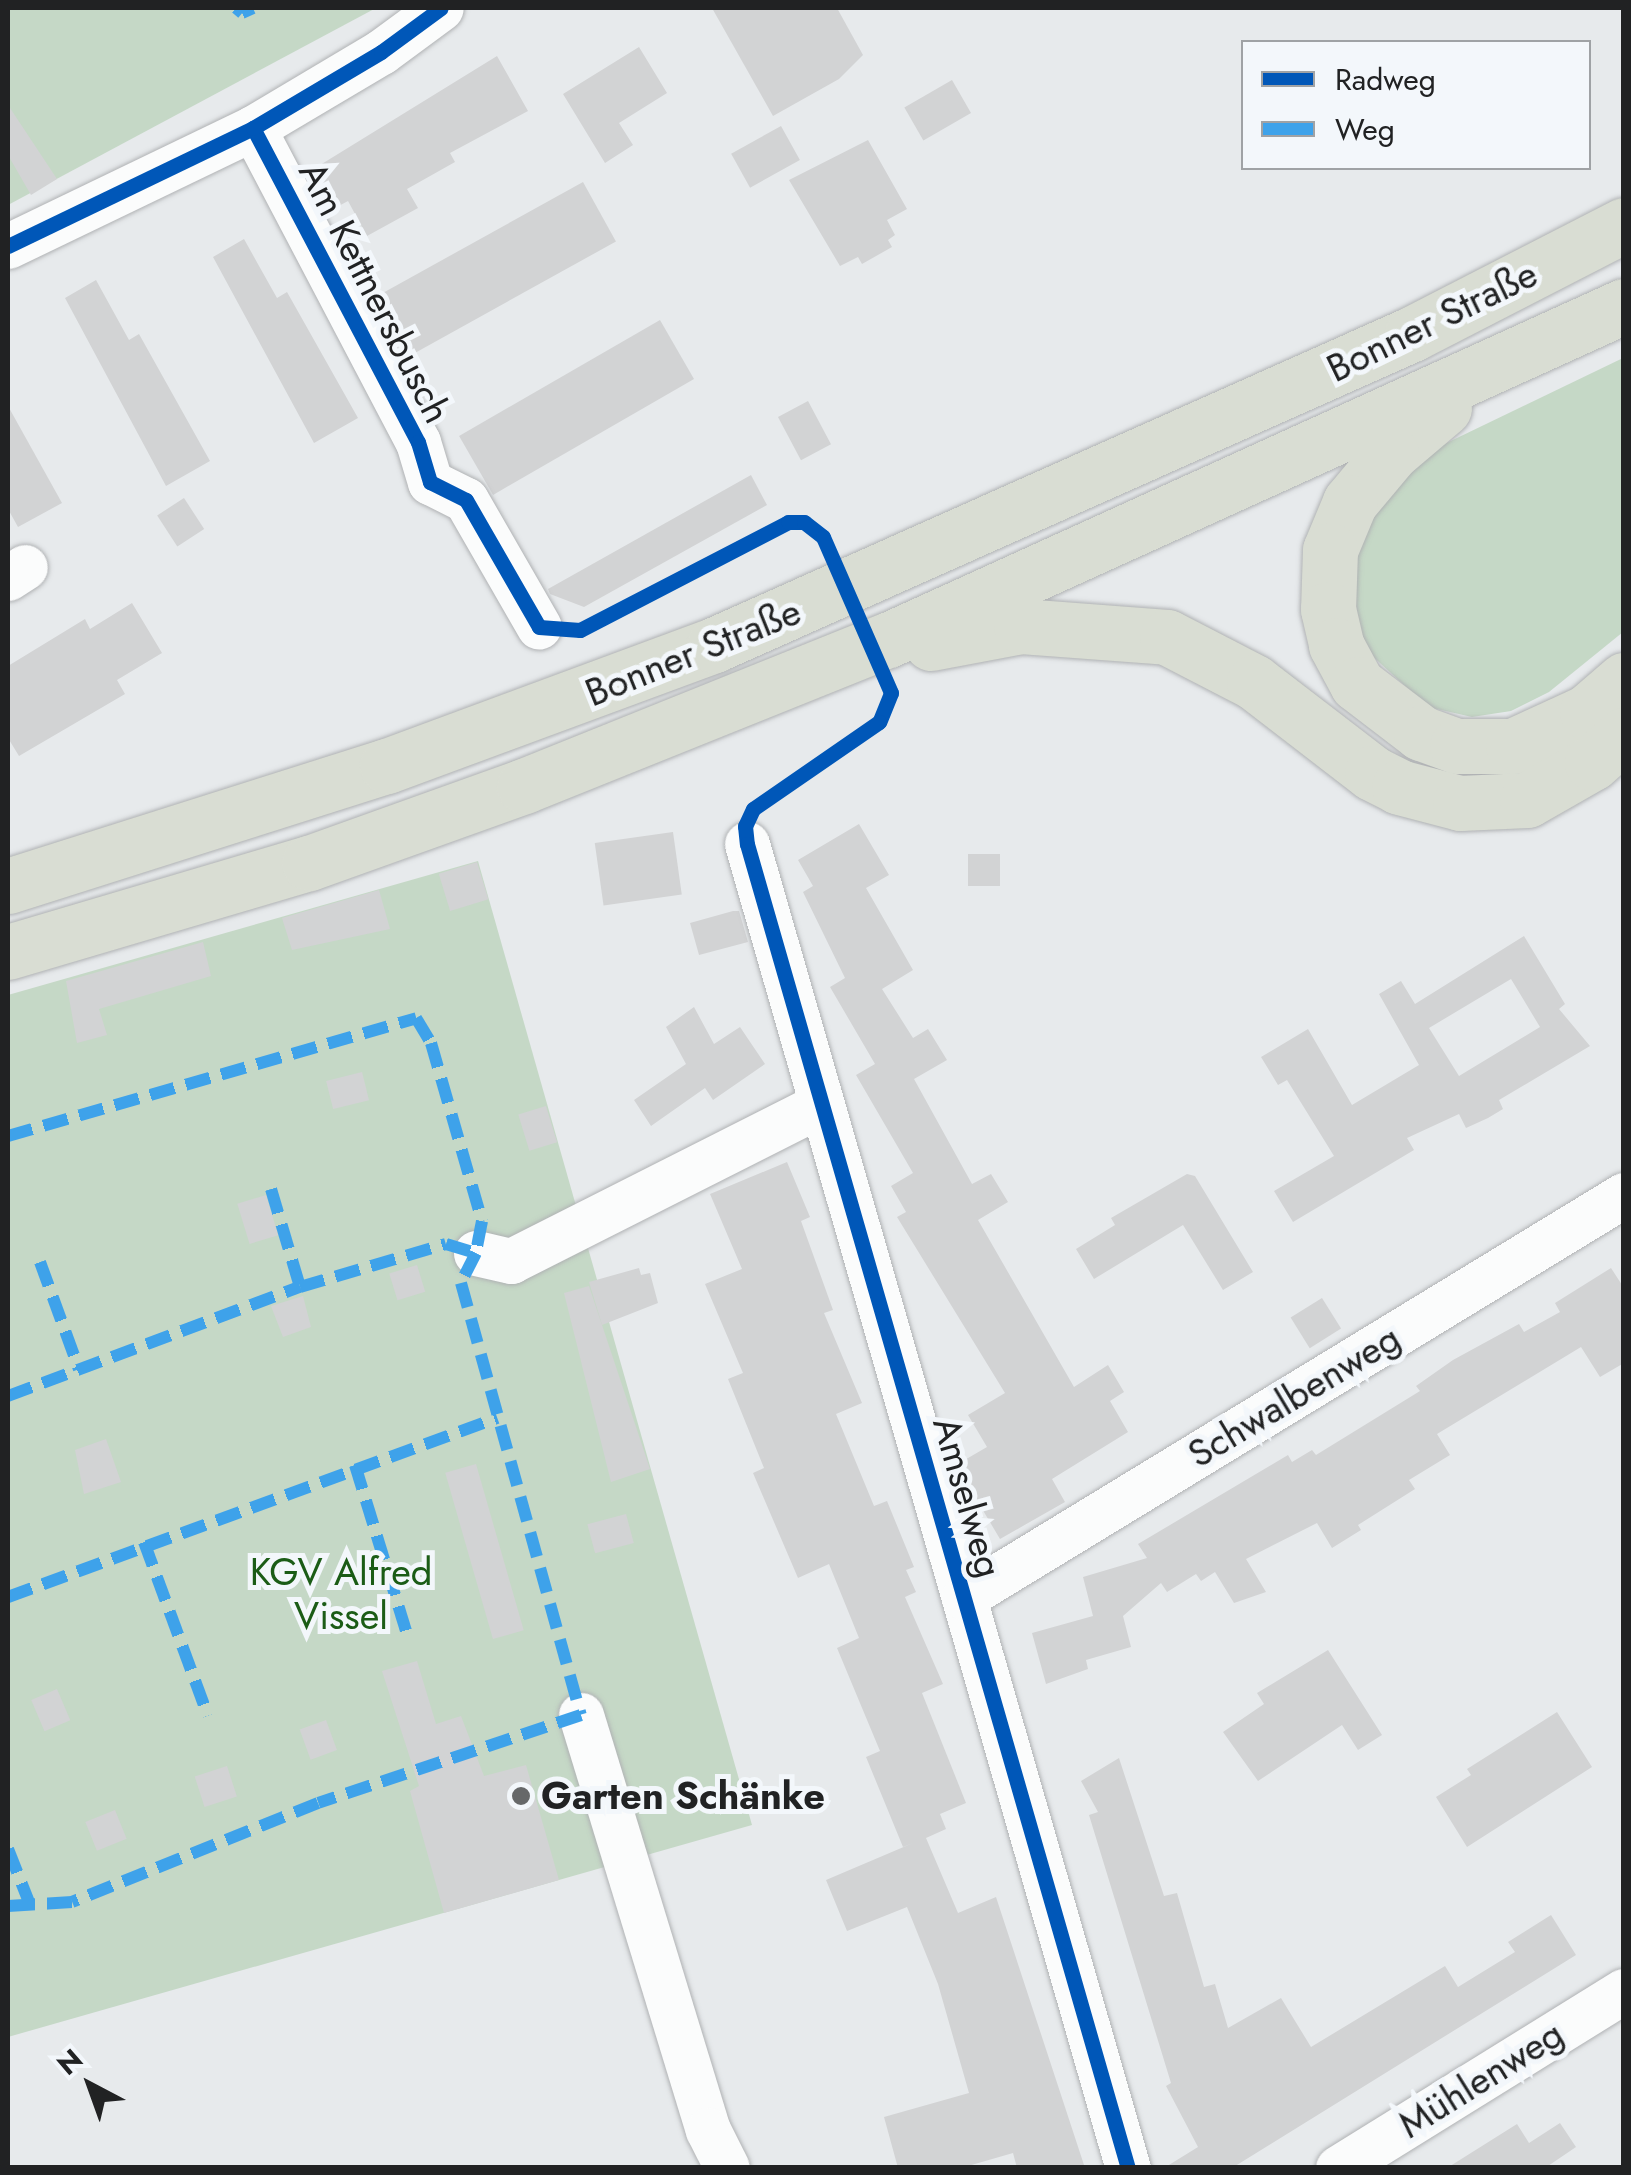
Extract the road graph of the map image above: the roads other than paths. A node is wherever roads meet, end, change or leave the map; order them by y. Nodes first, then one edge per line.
1 (440, 8) edge
2 (253, 128) junction
3 (1624, 225) edge
4 (8, 246) edge
5 (1624, 306) edge
6 (1493, 368) junction
7 (539, 627) dead end
8 (888, 640) junction
9 (1624, 680) edge
10 (1624, 735) edge
11 (747, 844) dead end
12 (8, 886) edge
13 (8, 952) edge
14 (820, 1106) junction
15 (1624, 1195) edge
16 (476, 1252) dead end
17 (964, 1597) junction
18 (581, 1715) dead end
19 (1624, 1990) edge
20 (727, 2168) edge
21 (1128, 2168) edge
22 (1338, 2168) edge

1 - 2 street
2 - 4 street
2 - 7 street, Am Kettnersbusch
3 - 12 highway, Bonner Straße
5 - 6 highway, Bonner Straße
6 - 8 highway, Bonner Straße
6 - 9 highway
8 - 10 highway
8 - 13 highway, Bonner Straße
11 - 14 street, Amselweg
14 - 16 street
14 - 17 street, Amselweg
15 - 17 street, Schwalbenweg
17 - 21 street, Amselweg
18 - 20 street
19 - 22 street, Mühlenweg

